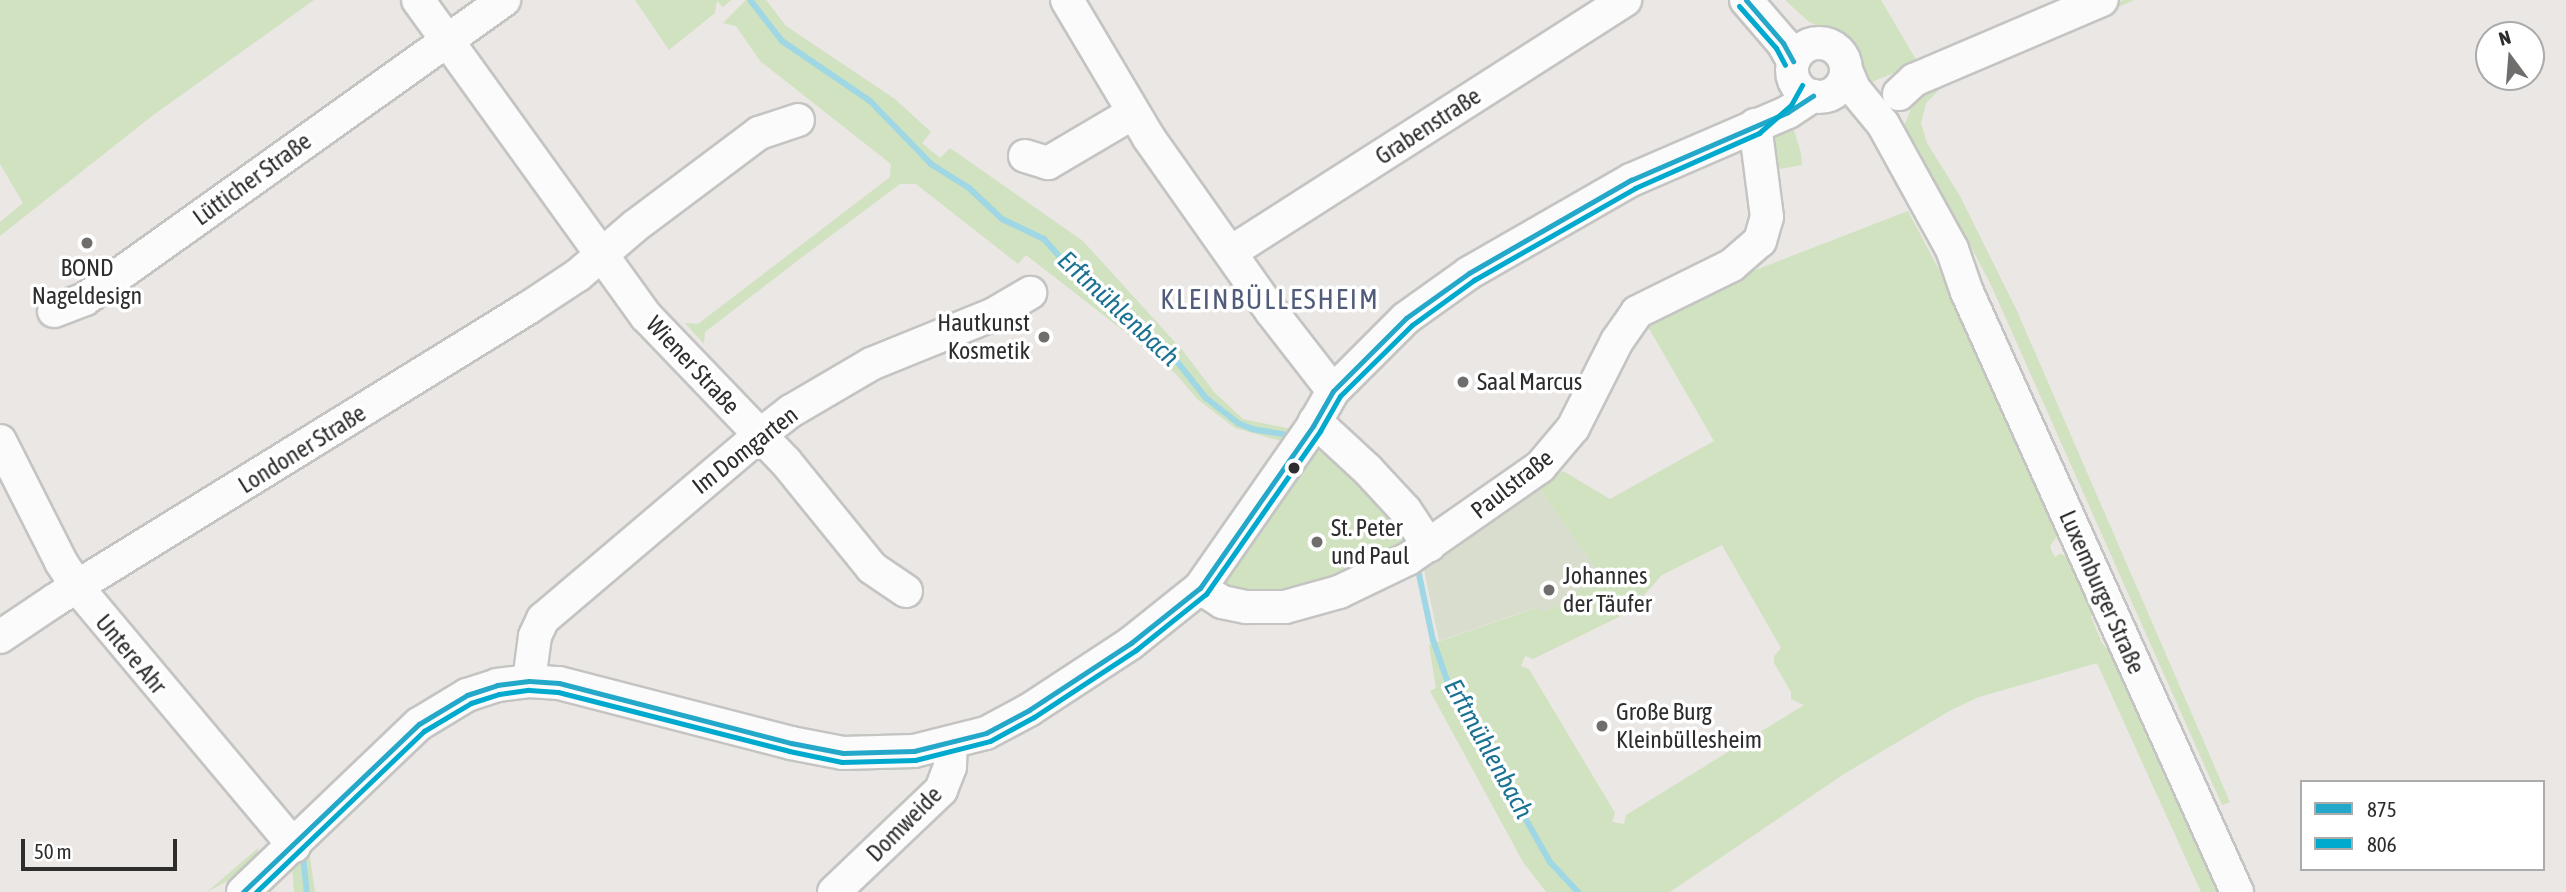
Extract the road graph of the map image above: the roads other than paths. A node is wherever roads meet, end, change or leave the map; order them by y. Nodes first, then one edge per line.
1 (418, 0) edge
2 (504, 0) edge
3 (1067, 0) edge
4 (1625, 0) edge
5 (1746, 0) edge
6 (1761, 0) edge
7 (2102, 0) edge
8 (447, 41) junction
9 (1818, 43) junction
10 (1846, 70) junction
11 (1806, 84) junction
12 (1899, 94) dead end
13 (1133, 113) junction
14 (798, 120) dead end
15 (1755, 125) junction
16 (1025, 156) dead end
17 (1231, 252) junction
18 (601, 255) junction
19 (1967, 292) junction
20 (1030, 293) dead end
21 (54, 312) dead end
22 (1333, 391) junction
23 (1307, 433) junction
24 (760, 435) junction
25 (0, 441) edge
26 (1419, 552) junction
27 (77, 587) junction
28 (1200, 587) junction
29 (906, 592) dead end
30 (0, 637) edge
31 (529, 681) junction
32 (951, 744) junction
33 (294, 846) junction
34 (243, 892) edge
35 (834, 892) edge
36 (2238, 892) edge

1 - 8 street, Wiener Straße
2 - 8 street
3 - 13 street
4 - 17 street, Grabenstraße
5 - 11 street, Luxemburger Straße
6 - 9 street
7 - 12 street
8 - 18 street, Wiener Straße
8 - 21 street, Lütticher Straße
9 - 10 street
9 - 11 street
10 - 11 street
10 - 19 street, Luxemburger Straße
11 - 15 street
11 - 19 street, Luxemburger Straße
13 - 16 street
13 - 17 street
14 - 18 street
15 - 22 street
15 - 26 street, Paulstraße
17 - 22 street
18 - 24 street, Wiener Straße
18 - 27 street, Londoner Straße
19 - 36 street, Luxemburger Straße
20 - 24 street, Im Domgarten
22 - 23 street
23 - 26 street
23 - 28 street
24 - 29 street, Wiener Straße
24 - 31 street, Im Domgarten
25 - 27 street, Untere Ahr
26 - 28 street, Paulstraße
27 - 30 street, Londoner Straße
27 - 33 street, Untere Ahr
28 - 32 street
31 - 32 street
31 - 33 street
32 - 35 street, Domweide
33 - 34 street

